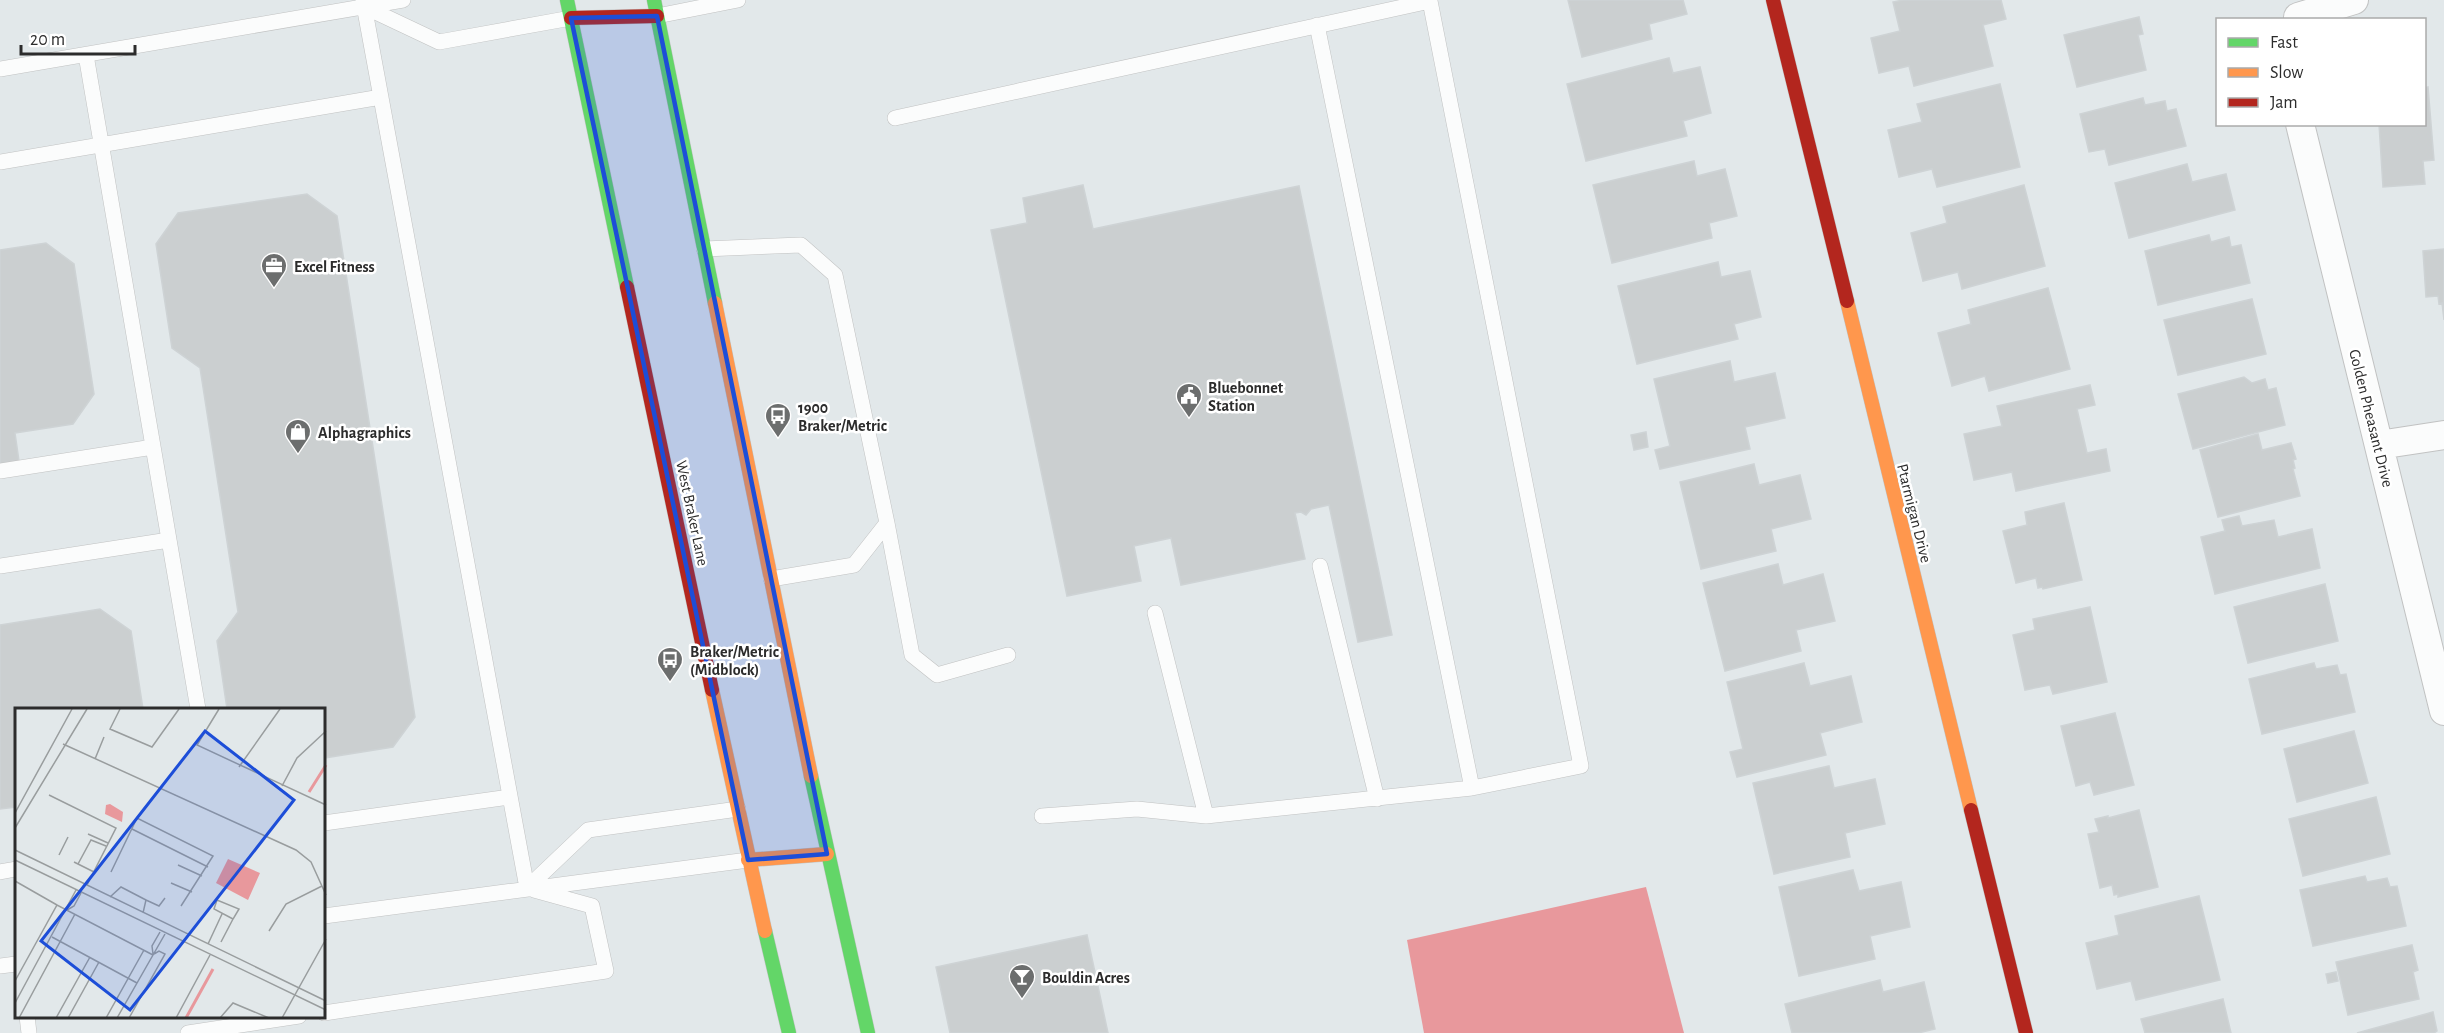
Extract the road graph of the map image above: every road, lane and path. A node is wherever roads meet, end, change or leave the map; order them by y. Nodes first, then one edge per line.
1 (403, 0) edge
2 (567, 0) edge
3 (654, 0) edge
4 (738, 0) edge
5 (1773, 0) edge
6 (2354, 0) edge
7 (364, 4) edge
8 (657, 16) junction
9 (571, 18) junction
10 (2298, 18) edge
11 (1317, 25) junction
12 (86, 55) junction
13 (0, 69) edge
14 (381, 97) junction
15 (895, 118) dead end
16 (2300, 126) edge
17 (101, 145) junction
18 (0, 162) edge
19 (704, 249) junction
20 (2444, 435) edge
21 (2379, 446) junction
22 (153, 447) junction
23 (0, 471) edge
24 (887, 523) junction
25 (169, 540) junction
26 (0, 566) edge
27 (1320, 566) dead end
28 (771, 579) junction
29 (1155, 613) dead end
30 (1008, 655) dead end
31 (198, 708) edge
32 (2444, 711) edge
33 (1472, 788) junction
34 (510, 797) junction
35 (1377, 799) junction
36 (738, 809) junction
37 (1042, 816) dead end
38 (1206, 816) junction
39 (326, 823) edge
40 (827, 854) junction
41 (748, 860) junction
42 (15, 869) edge
43 (0, 872) edge
44 (527, 888) junction
45 (326, 916) edge
46 (15, 964) edge
47 (0, 966) edge
48 (326, 1013) edge
49 (27, 1018) edge
50 (292, 1018) edge
51 (29, 1033) edge
52 (188, 1033) edge
53 (789, 1033) edge
54 (868, 1033) edge
55 (2026, 1033) edge

1 - 7 lane
2 - 9 main road, West Braker Lane
3 - 8 main road
4 - 8 lane
5 - 55 main road, Ptarmigan Drive
6 - 10 street
7 - 9 lane
7 - 12 lane
7 - 14 lane
8 - 9 main road
8 - 19 main road
9 - 36 main road, West Braker Lane
11 - 15 lane
11 - 33 lane
11 - 33 lane
12 - 13 lane
12 - 17 lane
14 - 17 lane
14 - 34 lane
16 - 21 street, Golden Pheasant Drive
17 - 18 lane
17 - 22 lane
19 - 24 lane
19 - 28 main road
20 - 21 street
21 - 32 street, Golden Pheasant Drive
22 - 23 lane
22 - 25 lane
24 - 28 lane
24 - 30 lane
25 - 26 lane
25 - 31 lane
27 - 35 lane
28 - 40 main road
29 - 38 lane
33 - 35 lane
34 - 39 lane
34 - 44 lane
35 - 38 lane
36 - 41 main road, West Braker Lane
36 - 44 lane
37 - 38 lane
40 - 41 main road
40 - 54 main road
41 - 44 lane
41 - 53 main road, West Braker Lane
42 - 43 lane
44 - 45 lane
44 - 48 lane
46 - 47 lane
49 - 51 lane
50 - 52 lane

